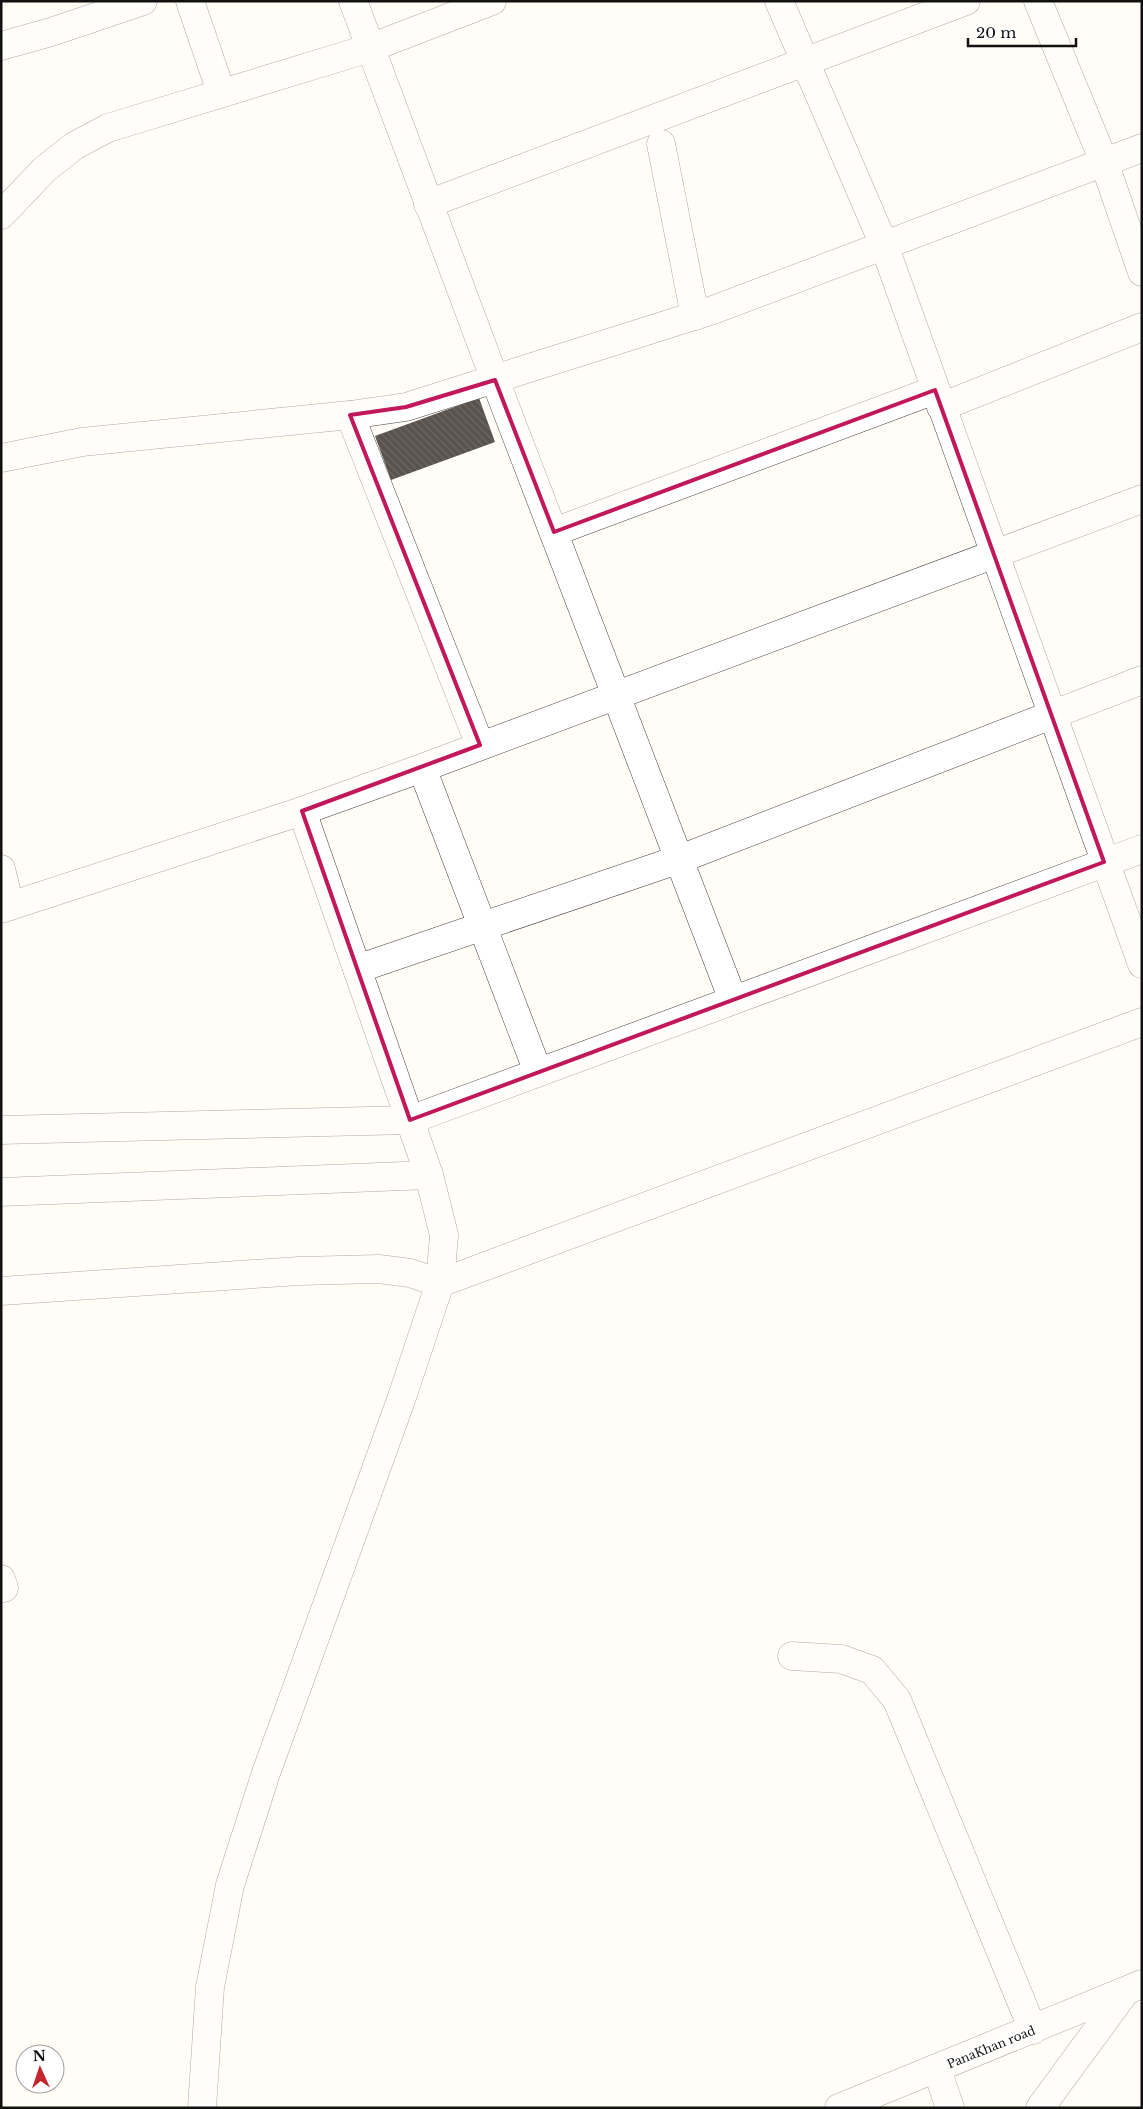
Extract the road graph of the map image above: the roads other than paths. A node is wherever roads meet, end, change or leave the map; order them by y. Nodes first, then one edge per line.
1 (143, 1) edge
2 (190, 1) edge
3 (353, 1) edge
4 (492, 1) edge
5 (779, 1) edge
6 (966, 1) edge
7 (1038, 1) edge
8 (1, 46) edge
9 (370, 48) junction
10 (804, 61) junction
11 (221, 92) junction
12 (661, 144) dead end
13 (1142, 148) edge
14 (1104, 162) junction
15 (428, 204) junction
16 (1, 214) edge
17 (884, 245) junction
18 (1142, 272) edge
19 (695, 316) junction
20 (1142, 327) edge
21 (495, 380) junction
22 (938, 399) junction
23 (350, 416) junction
24 (1, 458) edge
25 (1142, 499) edge
26 (554, 532) junction
27 (994, 555) junction
28 (1142, 680) edge
29 (617, 694) junction
30 (1054, 716) junction
31 (480, 745) junction
32 (422, 768) junction
33 (302, 811) junction
34 (1142, 849) edge
35 (680, 859) junction
36 (1104, 862) junction
37 (1, 869) edge
38 (6, 908) edge
39 (482, 926) junction
40 (1142, 964) edge
41 (357, 969) junction
42 (734, 1000) junction
43 (1142, 1022) edge
44 (538, 1072) junction
45 (410, 1120) junction
46 (1, 1130) edge
47 (429, 1176) junction
48 (1, 1192) edge
49 (440, 1284) junction
50 (1, 1291) edge
51 (792, 1656) dead end
52 (1134, 1987) edge
53 (1033, 2030) junction
54 (936, 2069) junction
55 (867, 2103) edge
56 (202, 2108) edge
57 (839, 2108) edge
58 (950, 2108) edge
59 (1040, 2108) edge

1 - 8 street
2 - 11 street
3 - 9 street
4 - 9 street
5 - 10 street
6 - 10 street
7 - 14 street
9 - 11 street
9 - 15 street
10 - 15 street
10 - 17 street
11 - 16 street
12 - 19 street
13 - 14 street
14 - 17 street
14 - 18 street
15 - 21 street
17 - 19 street
17 - 22 street
19 - 21 street
20 - 22 street
21 - 23 street
21 - 26 street
22 - 26 street
22 - 27 street
23 - 24 street
23 - 31 street
25 - 27 street
26 - 29 street
27 - 29 street
27 - 30 street
28 - 30 street
29 - 31 street
29 - 35 street
30 - 35 street
30 - 36 street
31 - 32 street
32 - 33 street
32 - 39 street
33 - 38 street
33 - 41 street
34 - 36 street
35 - 39 street
35 - 42 street
36 - 40 street
36 - 42 street
37 - 38 street
39 - 41 street
39 - 44 street
41 - 45 street
42 - 44 street
43 - 49 street
44 - 45 street
45 - 46 street
45 - 47 street
47 - 48 street
47 - 49 street
49 - 50 street
49 - 56 street
51 - 53 street
52 - 53 street, PanaKhan road
52 - 59 street
53 - 54 street, PanaKhan road
54 - 55 street, PanaKhan road
54 - 58 street
55 - 57 street, PanaKhan road

